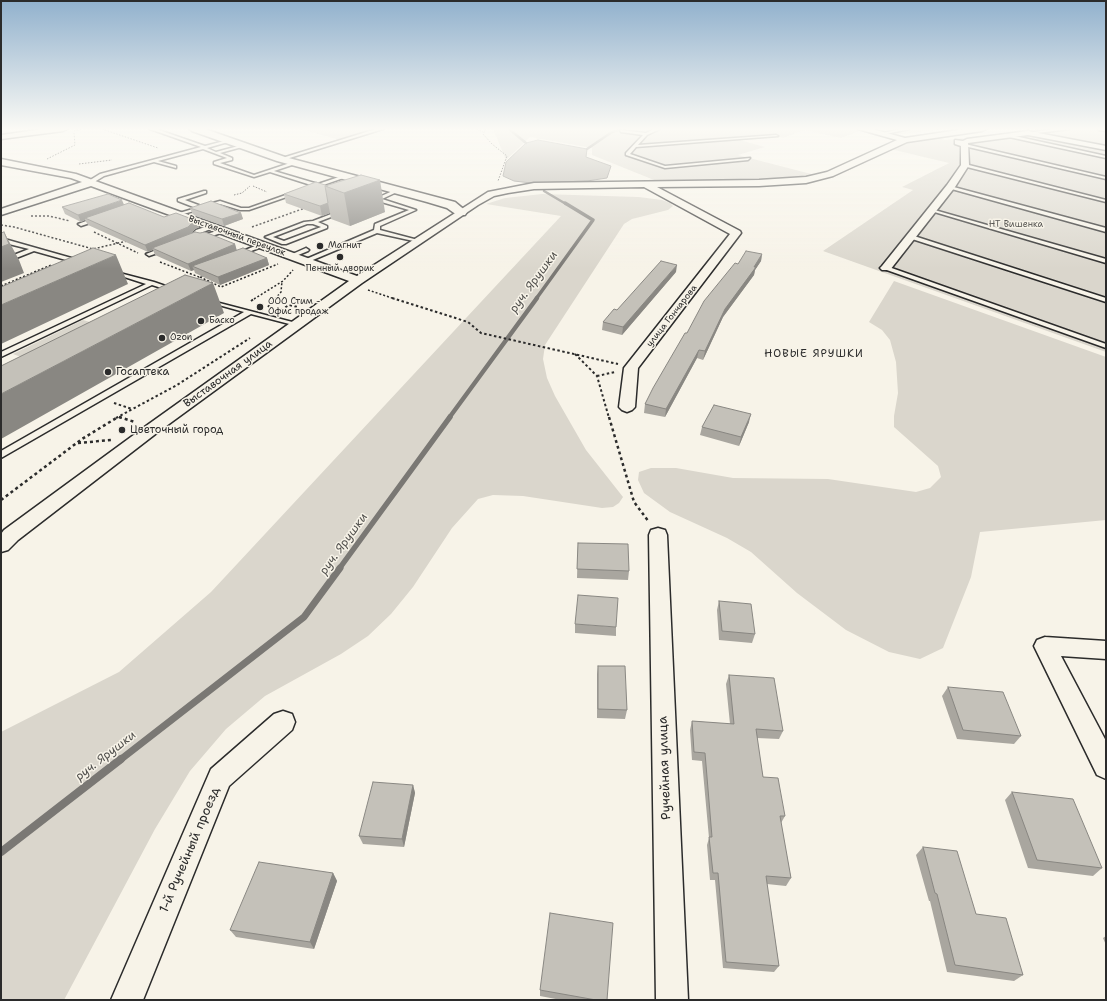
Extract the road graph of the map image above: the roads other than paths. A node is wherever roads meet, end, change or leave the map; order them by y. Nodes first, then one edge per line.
1 (71, 176) edge
2 (103, 176) edge
3 (285, 176) edge
4 (347, 176) joint
5 (823, 176) edge
6 (958, 176) edge
7 (1006, 176) edge
8 (1096, 176) edge
9 (1106, 178) edge
10 (89, 183) junction
11 (645, 185) junction
12 (319, 186) junction
13 (950, 187) junction
14 (308, 189) edge
15 (397, 190) junction
16 (204, 192) dead end
17 (302, 192) edge
18 (378, 199) junction
19 (1106, 202) edge
20 (364, 204) edge
21 (201, 208) junction
22 (350, 209) edge
23 (932, 210) junction
24 (1, 212) edge
25 (461, 212) junction
26 (178, 215) junction
27 (103, 217) edge
28 (314, 222) junction
29 (81, 224) edge
30 (211, 226) junction
31 (1106, 230) edge
32 (377, 231) junction
33 (226, 232) junction
34 (197, 236) junction
35 (911, 237) junction
36 (191, 239) edge
37 (1, 240) edge
38 (416, 241) junction
39 (284, 243) junction
40 (170, 246) edge
41 (266, 247) junction
42 (34, 249) junction
43 (306, 250) dead end
44 (8, 251) dead end
45 (149, 254) edge
46 (20, 255) junction
47 (235, 255) edge
48 (294, 256) junction
49 (74, 260) junction
50 (306, 261) junction
51 (1, 262) edge
52 (1106, 262) edge
53 (65, 264) edge
54 (87, 264) edge
55 (886, 268) joint
56 (108, 270) edge
57 (152, 283) junction
58 (362, 284) junction
59 (180, 292) edge
60 (200, 298) edge
61 (1106, 300) edge
62 (249, 312) junction
63 (290, 322) junction
64 (1106, 346) edge
65 (1, 355) edge
66 (626, 407) dead end
67 (1, 455) edge
68 (658, 535) road end
69 (1, 545) edge
70 (1106, 650) edge
71 (283, 722) dead end
72 (1106, 767) edge
73 (127, 1000) edge
74 (672, 1000) edge

1 - 10 street, Выставочный переулок
2 - 10 lane
3 - 12 lane
4 - 12 lane
4 - 15 street
5 - 11 street, Выставочная улица
6 - 13 street
7 - 19 lane
8 - 9 lane
10 - 24 street
10 - 26 street, Выставочный переулок
11 - 25 street, Выставочная улица
11 - 66 street, улица Гончарова
12 - 14 lane
13 - 23 street
13 - 31 lane
15 - 18 lane
15 - 25 street
16 - 21 lane
17 - 21 lane
18 - 20 lane
18 - 32 lane
21 - 26 lane
22 - 28 lane
23 - 35 street
23 - 52 lane
25 - 38 street, Выставочная улица
26 - 30 street, Выставочный переулок
27 - 29 lane
28 - 39 lane
28 - 39 lane
30 - 33 street, Выставочный переулок
30 - 34 lane
32 - 38 lane
32 - 50 lane
33 - 34 lane
33 - 41 street, Выставочный переулок
34 - 36 lane
35 - 55 street
35 - 61 lane
37 - 42 lane
38 - 58 street, Выставочная улица
39 - 41 lane
40 - 45 lane
41 - 47 lane
41 - 48 street, Выставочный переулок
42 - 46 lane
42 - 49 lane
43 - 48 lane
44 - 46 lane
46 - 51 lane
48 - 50 street, Выставочный переулок
49 - 53 lane
49 - 54 lane
50 - 58 street, Выставочный переулок
55 - 64 lane
56 - 57 lane
57 - 59 lane
57 - 65 lane
58 - 63 street, Выставочная улица
60 - 62 lane
62 - 63 lane
62 - 67 lane
63 - 69 street, Выставочная улица
68 - 74 street, Ручейная улица
70 - 72 street
71 - 73 street, 1-й Ручейный проезд

